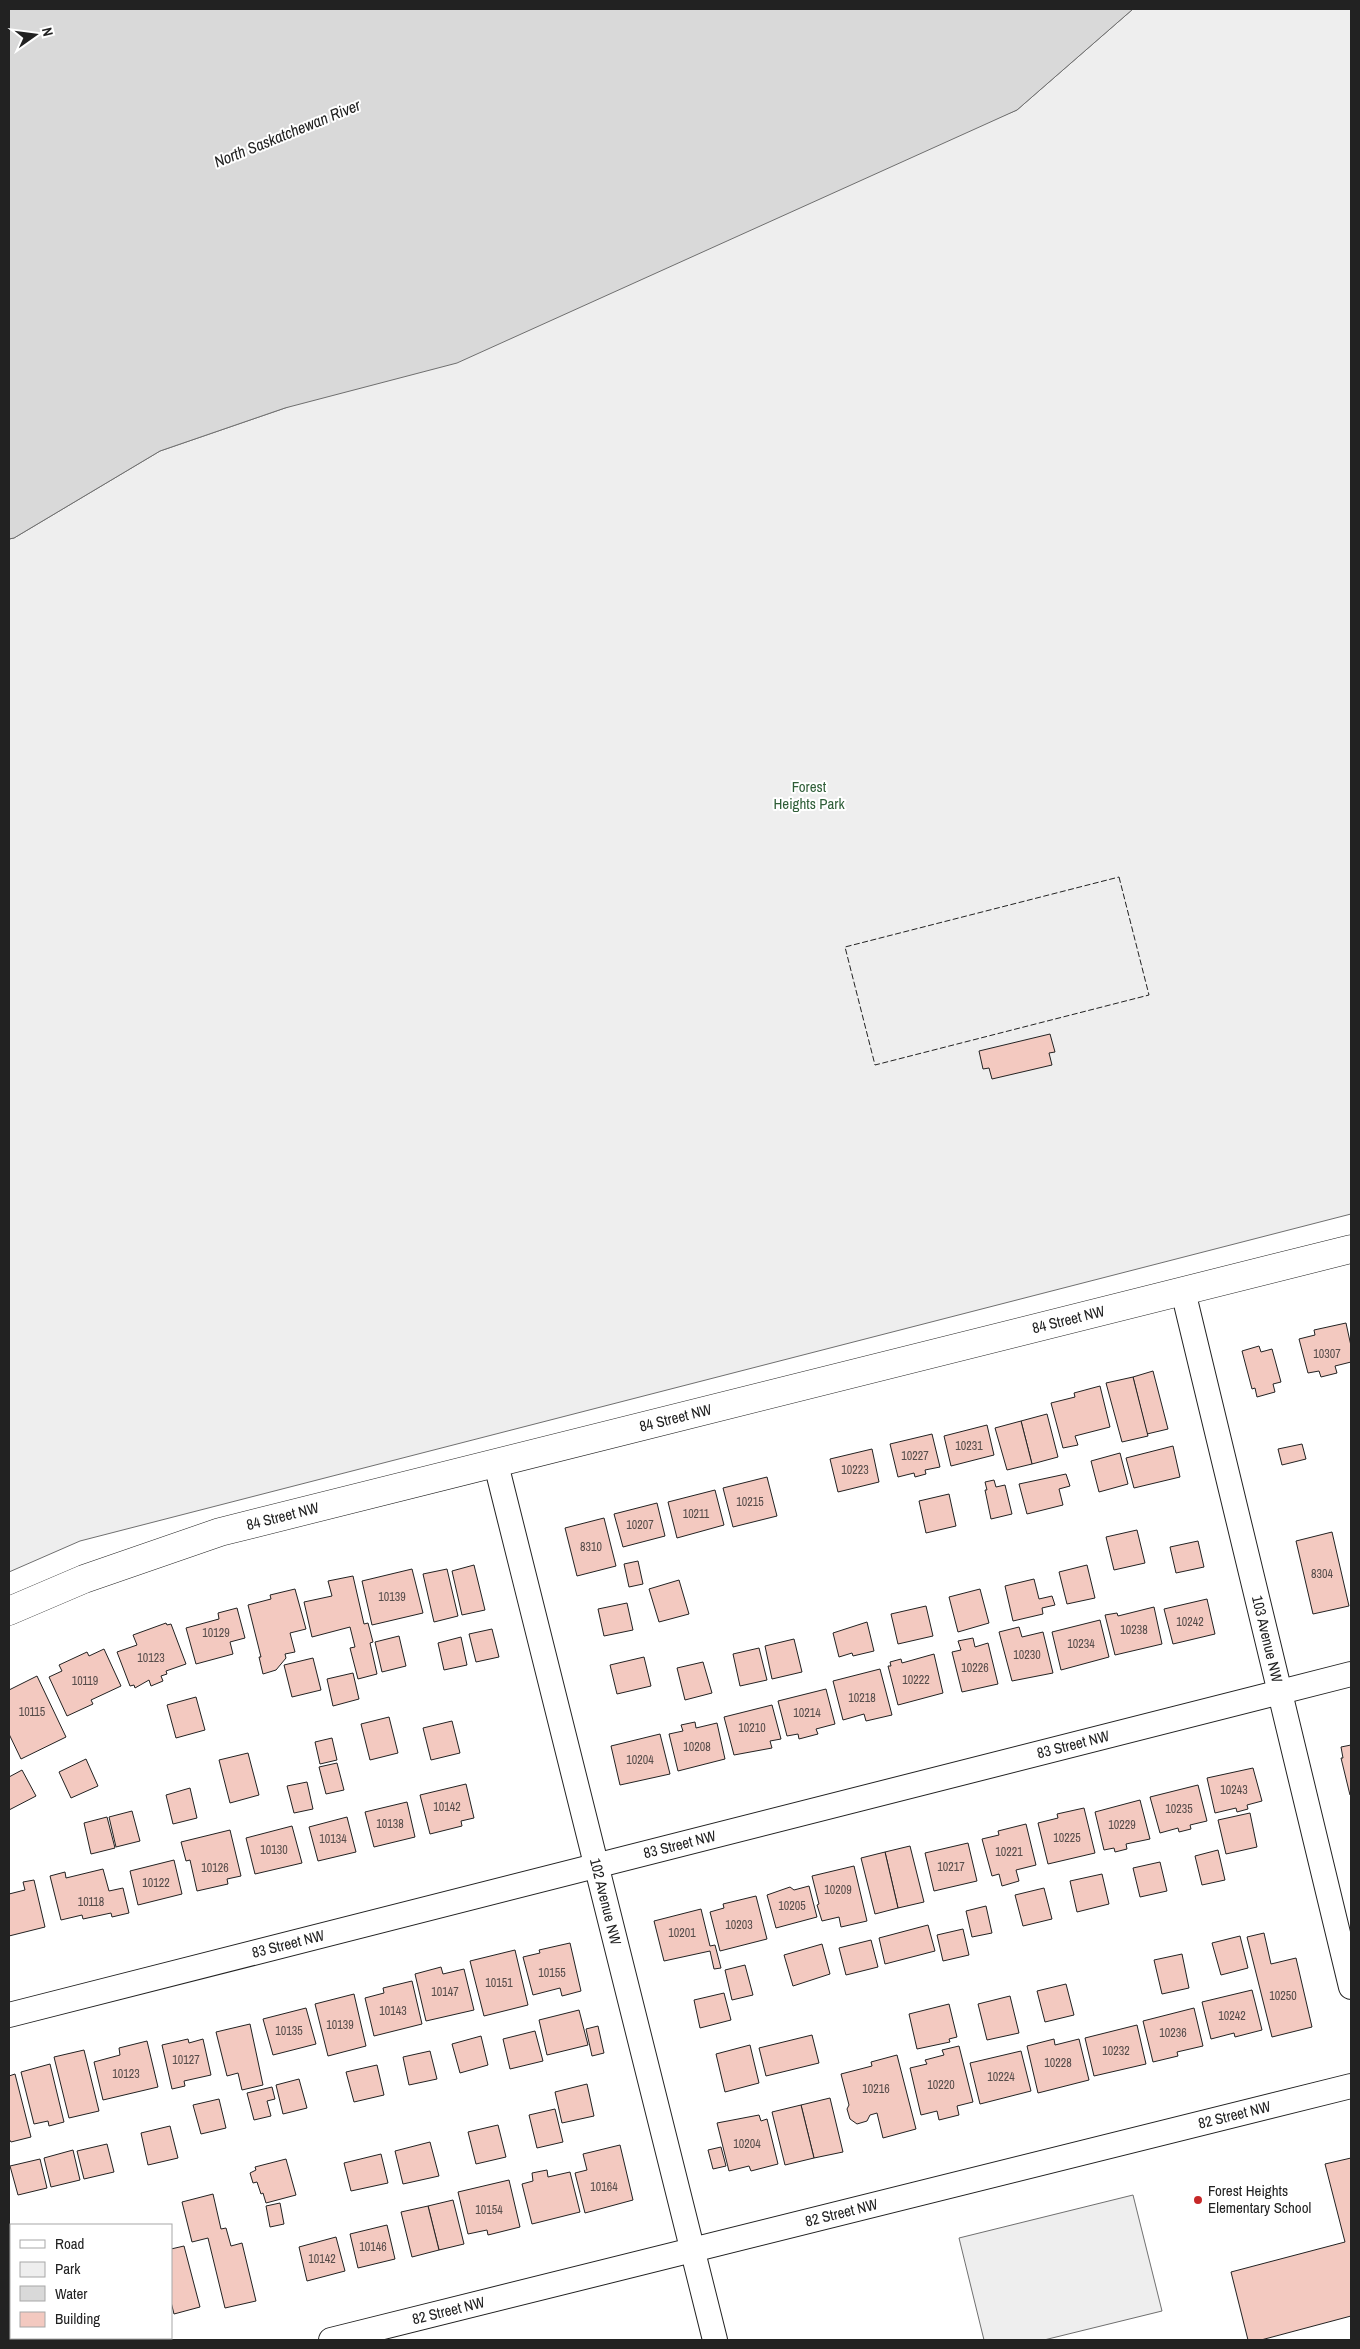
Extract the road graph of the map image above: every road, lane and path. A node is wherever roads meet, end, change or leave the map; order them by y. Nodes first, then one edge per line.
1 (1351, 1250) edge
2 (1183, 1291) junction
3 (496, 1464) junction
4 (9, 1611) edge
5 (1351, 1674) edge
6 (1281, 1692) junction
7 (596, 1864) junction
8 (1351, 1987) edge
9 (9, 2015) edge
10 (1351, 2086) edge
11 (692, 2250) junction
12 (332, 2340) edge
13 (714, 2340) edge

1 - 2 main road, 84 Street NW
2 - 3 main road, 84 Street NW
2 - 6 street, 103 Avenue NW
3 - 4 main road, 84 Street NW
3 - 7 street, 102 Avenue NW
5 - 6 street, 83 Street NW
6 - 7 street, 83 Street NW
6 - 8 street, 103 Avenue NW
7 - 9 street, 83 Street NW
7 - 11 street, 102 Avenue NW
10 - 11 street, 82 Street NW
11 - 12 street, 82 Street NW
11 - 13 street, 102 Avenue NW

